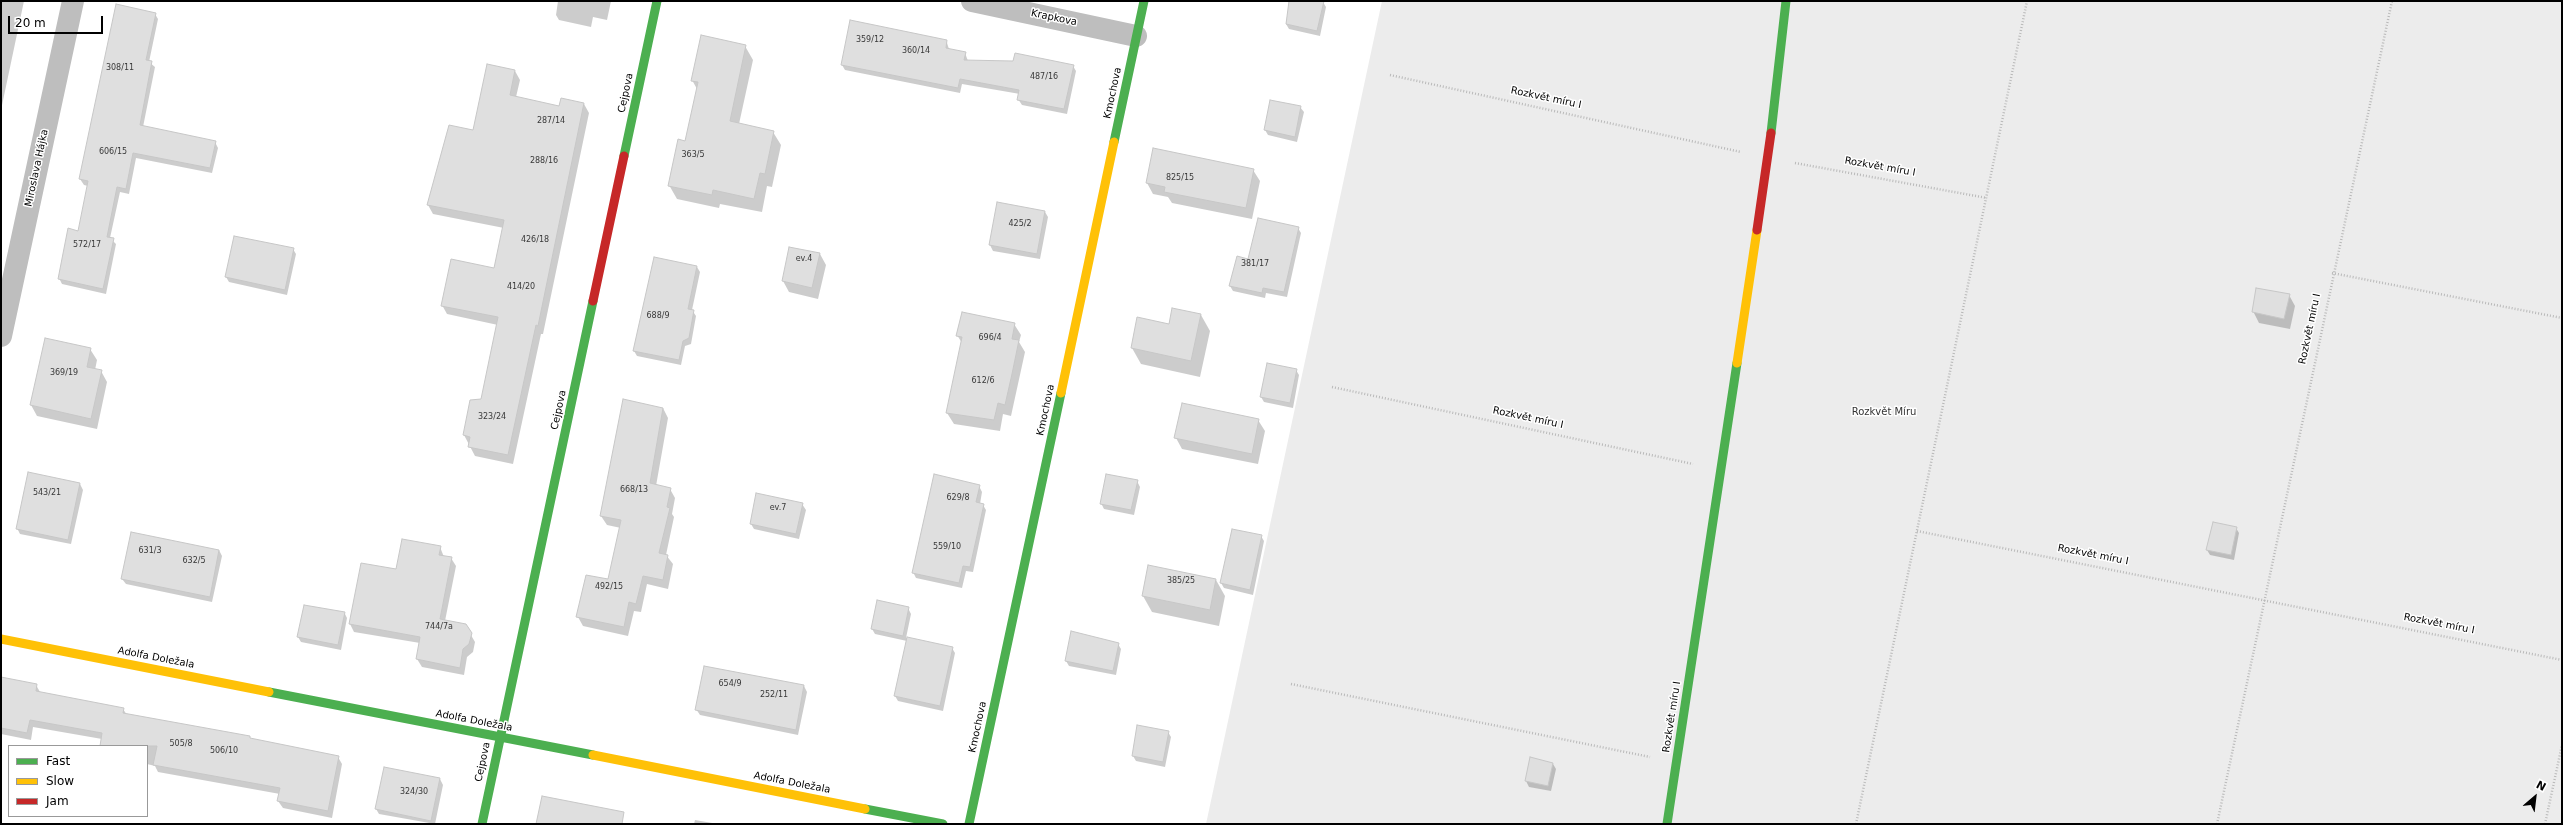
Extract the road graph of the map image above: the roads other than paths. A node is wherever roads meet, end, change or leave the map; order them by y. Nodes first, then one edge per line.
1 (72, 1) edge
2 (657, 1) edge
3 (972, 1) edge
4 (1144, 1) edge
5 (1786, 1) edge
6 (1136, 36) junction
7 (1, 336) edge
8 (1, 639) edge
9 (500, 737) junction
10 (482, 824) edge
11 (943, 824) edge
12 (969, 824) edge
13 (1667, 824) edge

1 - 7 street, Miroslava Hájka
2 - 9 street, Cejpova
3 - 6 street, Krapkova
4 - 6 street, Kmochova
5 - 13 street, Rozkvět míru I
6 - 12 street, Kmochova
8 - 9 street, Adolfa Doležala
9 - 10 street, Cejpova
9 - 11 street, Adolfa Doležala

